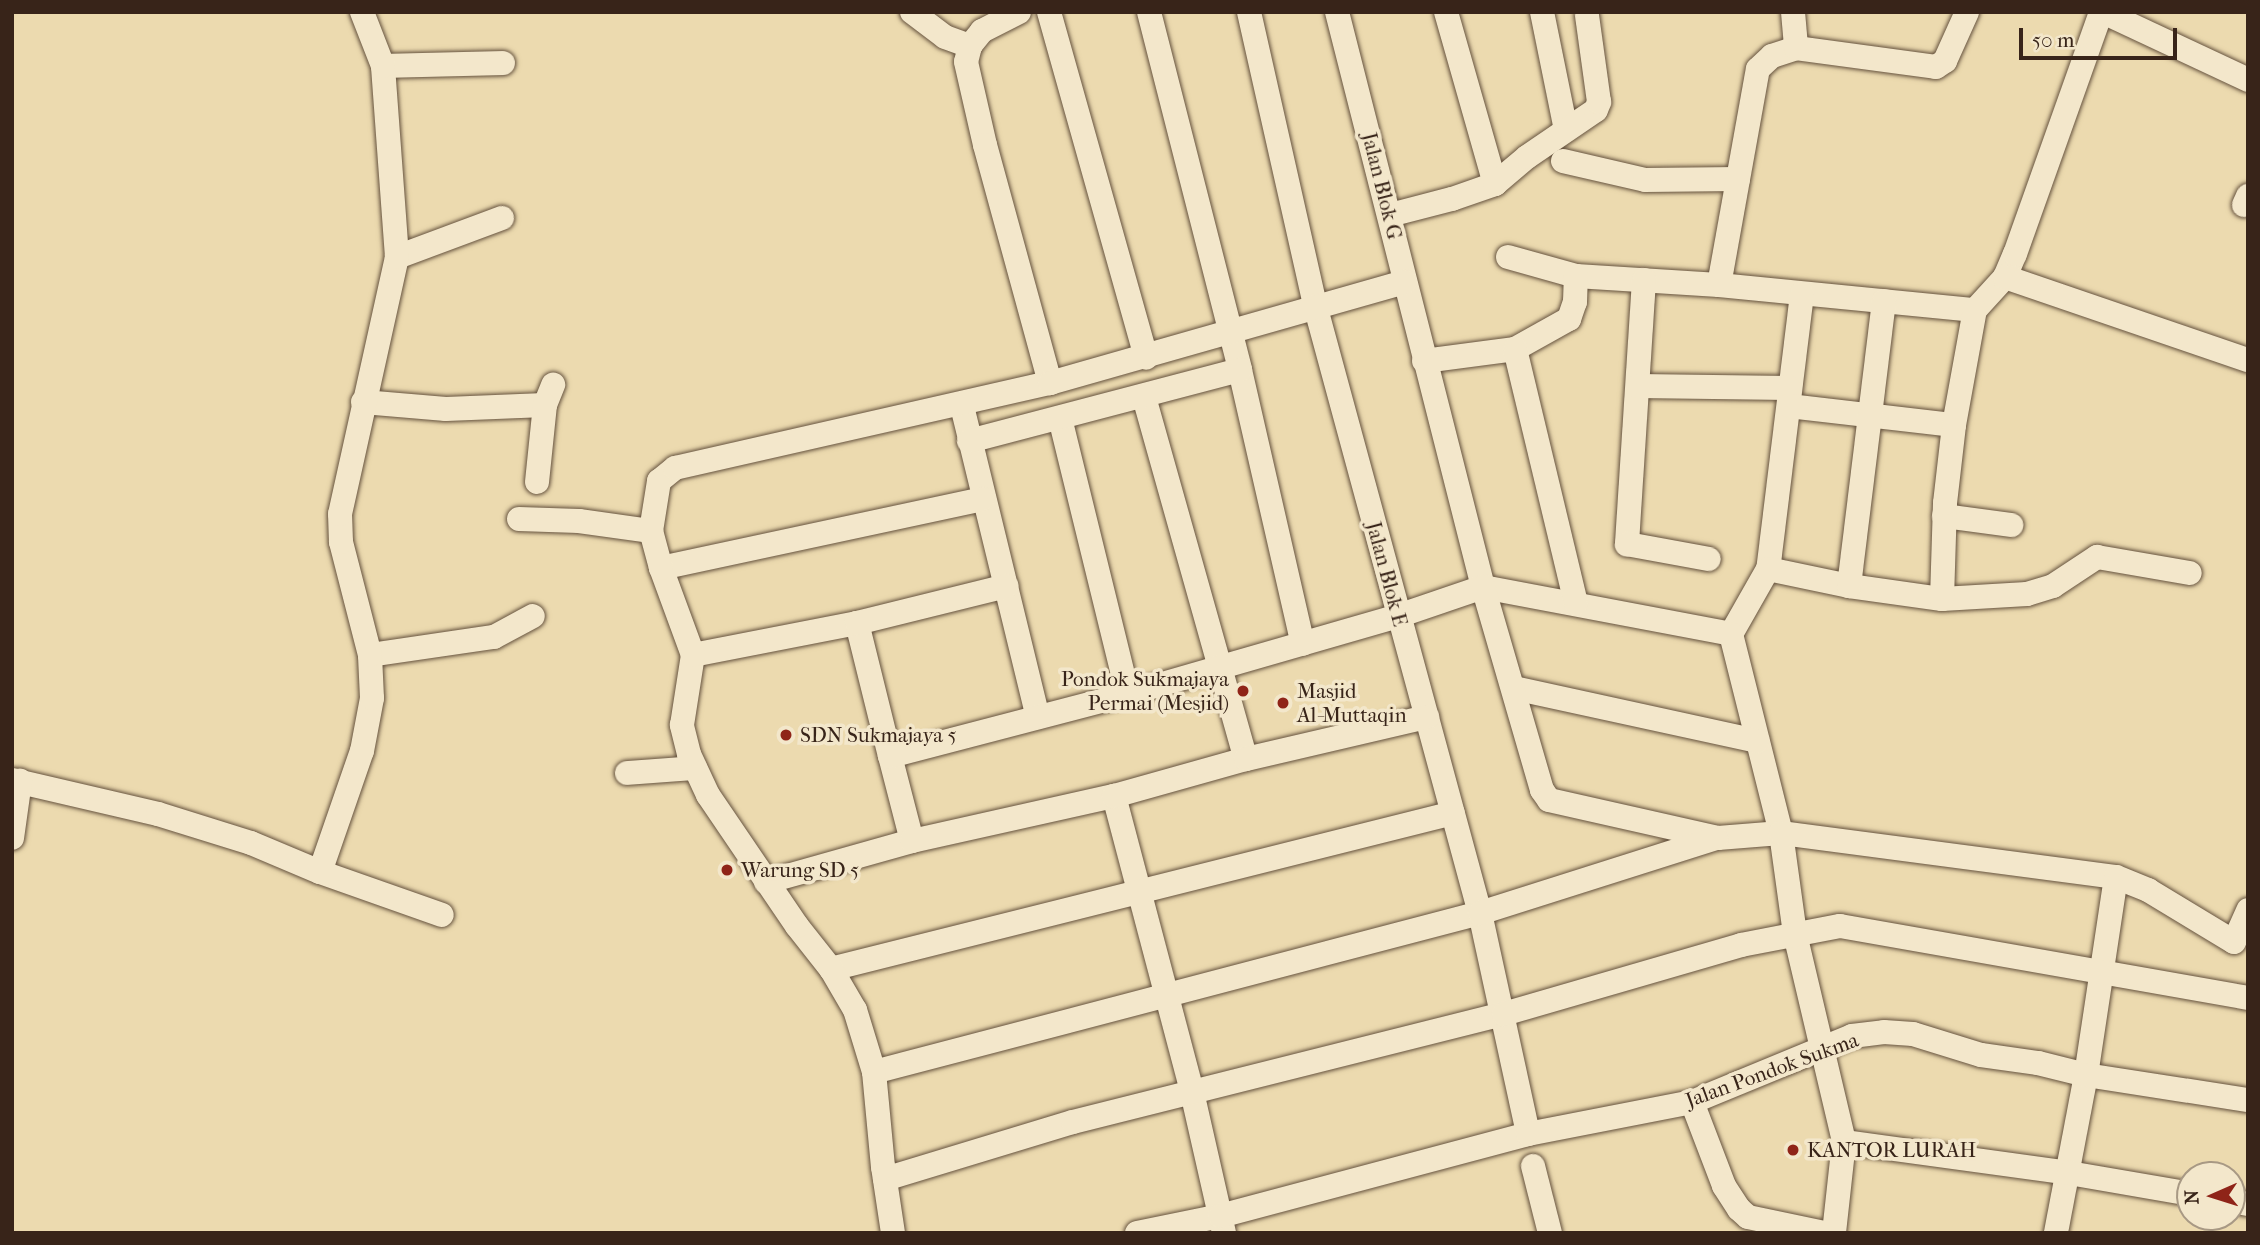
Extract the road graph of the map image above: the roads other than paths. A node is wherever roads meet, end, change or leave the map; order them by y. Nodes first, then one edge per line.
1 (362, 12) edge
2 (912, 12) edge
3 (1019, 12) edge
4 (1049, 12) edge
5 (1149, 12) edge
6 (1249, 12) edge
7 (1337, 12) edge
8 (1446, 12) edge
9 (1542, 12) edge
10 (1793, 12) edge
11 (1966, 12) edge
12 (2102, 12) edge
13 (1587, 15) dead end
14 (2137, 20) edge
15 (970, 46) junction
16 (1796, 48) junction
17 (503, 63) dead end
18 (383, 66) junction
19 (2248, 80) edge
20 (1566, 130) junction
21 (1563, 161) dead end
22 (1738, 179) junction
23 (1495, 184) junction
24 (1390, 215) junction
25 (502, 218) dead end
26 (397, 257) junction
27 (1508, 257) dead end
28 (1576, 276) junction
29 (2005, 277) junction
30 (1644, 280) junction
31 (1405, 282) junction
32 (1719, 285) junction
33 (1802, 293) junction
34 (1884, 301) junction
35 (1315, 305) junction
36 (1975, 310) junction
37 (1229, 334) junction
38 (1515, 349) junction
39 (1146, 358) junction
40 (2248, 360) edge
41 (1424, 361) junction
42 (1240, 370) junction
43 (1050, 383) junction
44 (1638, 386) junction
45 (1144, 397) junction
46 (1789, 397) junction
47 (363, 402) junction
48 (962, 405) junction
49 (1870, 415) junction
50 (1060, 418) junction
51 (1954, 425) junction
52 (969, 441) junction
53 (537, 482) dead end
54 (982, 499) junction
55 (1944, 516) junction
56 (519, 519) dead end
57 (2011, 525) dead end
58 (651, 531) junction
59 (1709, 559) dead end
60 (661, 568) junction
61 (1768, 569) junction
62 (2190, 573) dead end
63 (1006, 586) junction
64 (1849, 586) junction
65 (1483, 587) junction
66 (1942, 599) junction
67 (1576, 603) junction
68 (533, 616) dead end
69 (1398, 616) junction
70 (857, 623) junction
71 (1731, 634) junction
72 (1303, 644) junction
73 (370, 655) junction
74 (693, 655) junction
75 (1218, 667) junction
76 (1514, 688) junction
77 (1128, 694) junction
78 (1038, 717) junction
79 (1427, 717) junction
80 (1757, 741) junction
81 (890, 756) junction
82 (1246, 759) junction
83 (695, 768) junction
84 (627, 774) dead end
85 (16, 781) edge
86 (1114, 796) junction
87 (1453, 813) junction
88 (1780, 833) junction
89 (12, 838) edge
90 (1718, 838) junction
91 (912, 841) junction
92 (320, 872) junction
93 (2116, 877) junction
94 (766, 882) junction
95 (1140, 890) junction
96 (2248, 909) edge
97 (1480, 913) junction
98 (442, 915) dead end
99 (1795, 934) junction
100 (831, 969) junction
101 (2102, 973) junction
102 (1167, 995) junction
103 (2248, 998) edge
104 (1504, 1014) junction
105 (1823, 1049) junction
106 (874, 1072) junction
107 (2086, 1075) junction
108 (1192, 1092) junction
109 (2248, 1100) edge
110 (1692, 1102) junction
111 (1528, 1134) junction
112 (1844, 1142) junction
113 (1533, 1166) dead end
114 (2069, 1173) junction
115 (885, 1179) junction
116 (2176, 1192) edge
117 (1222, 1224) edge
118 (893, 1233) edge
119 (1137, 1233) edge
120 (1550, 1233) edge
121 (1825, 1233) edge
122 (1834, 1233) edge
123 (2056, 1233) edge

1 - 18 street
2 - 15 street
3 - 15 street
4 - 39 street
5 - 37 street
6 - 35 street, Jalan Blok E
7 - 24 street, Jalan Blok G
8 - 23 street
9 - 20 street
10 - 16 street
11 - 16 street
12 - 14 street
12 - 29 street
13 - 20 street
14 - 19 street
15 - 43 street
16 - 22 street
17 - 18 street
18 - 26 street
20 - 23 street
21 - 22 street
22 - 32 street
23 - 24 street
24 - 31 street, Jalan Blok G
25 - 26 street
26 - 47 street
27 - 28 street
28 - 30 street
28 - 38 street
29 - 36 street
29 - 40 street
30 - 32 street
30 - 44 street
31 - 35 street
31 - 41 street, Jalan Blok G
32 - 33 street
33 - 34 street
33 - 46 street
34 - 36 street
34 - 49 street
35 - 37 street
35 - 69 street, Jalan Blok E
36 - 51 street
37 - 39 street
37 - 42 street
38 - 41 street
38 - 67 street
39 - 43 street
41 - 65 street, Jalan Blok G
42 - 45 street
42 - 72 street
43 - 48 street
44 - 46 street
44 - 59 street
45 - 50 street
45 - 75 street
46 - 49 street
46 - 61 street
47 - 53 street
47 - 73 street
48 - 52 street
48 - 58 street
49 - 51 street
49 - 64 street
50 - 52 street
50 - 77 street
51 - 55 street
52 - 54 street
54 - 60 street
54 - 63 street
55 - 57 street
55 - 66 street
56 - 58 street
58 - 60 street
60 - 74 street
61 - 64 street
61 - 71 street
62 - 66 street
63 - 70 street
63 - 78 street
64 - 66 street
65 - 67 street
65 - 69 street
65 - 76 street, Jalan Blok G
67 - 71 street
68 - 73 street
69 - 72 street
69 - 79 street, Jalan Blok E
70 - 74 street
70 - 81 street
71 - 80 street
72 - 75 street
73 - 92 street
74 - 83 street
75 - 77 street
75 - 82 street
76 - 80 street
76 - 90 street, Jalan Blok G
77 - 78 street
78 - 81 street
79 - 82 street
79 - 87 street, Jalan Blok E
80 - 88 street
81 - 91 street
82 - 86 street
83 - 84 street
83 - 94 street
85 - 89 street
85 - 92 street
86 - 91 street
86 - 95 street
87 - 95 street
87 - 97 street, Jalan Blok E
88 - 90 street
88 - 93 street
88 - 99 street
90 - 97 street
91 - 94 street
92 - 98 street
93 - 96 street
93 - 101 street
94 - 100 street
95 - 100 street
95 - 102 street
97 - 102 street
97 - 104 street, Jalan Blok E
99 - 101 street
99 - 104 street
99 - 105 street
100 - 106 street
101 - 103 street
101 - 107 street
102 - 106 street
102 - 108 street
104 - 108 street
104 - 111 street, Jalan Blok E
105 - 107 street, Jalan Pondok Sukma
105 - 110 street, Jalan Pondok Sukma
105 - 112 street
106 - 115 street
107 - 109 street, Jalan Pondok Sukma
107 - 114 street
108 - 115 street
108 - 117 street
110 - 111 street, Jalan Pondok Sukma
110 - 121 street
111 - 117 street, Jalan Pondok Sukma
112 - 114 street
112 - 122 street
113 - 120 street
114 - 116 street
114 - 123 street
115 - 118 street
117 - 119 street, Jalan Pondok Sukma

